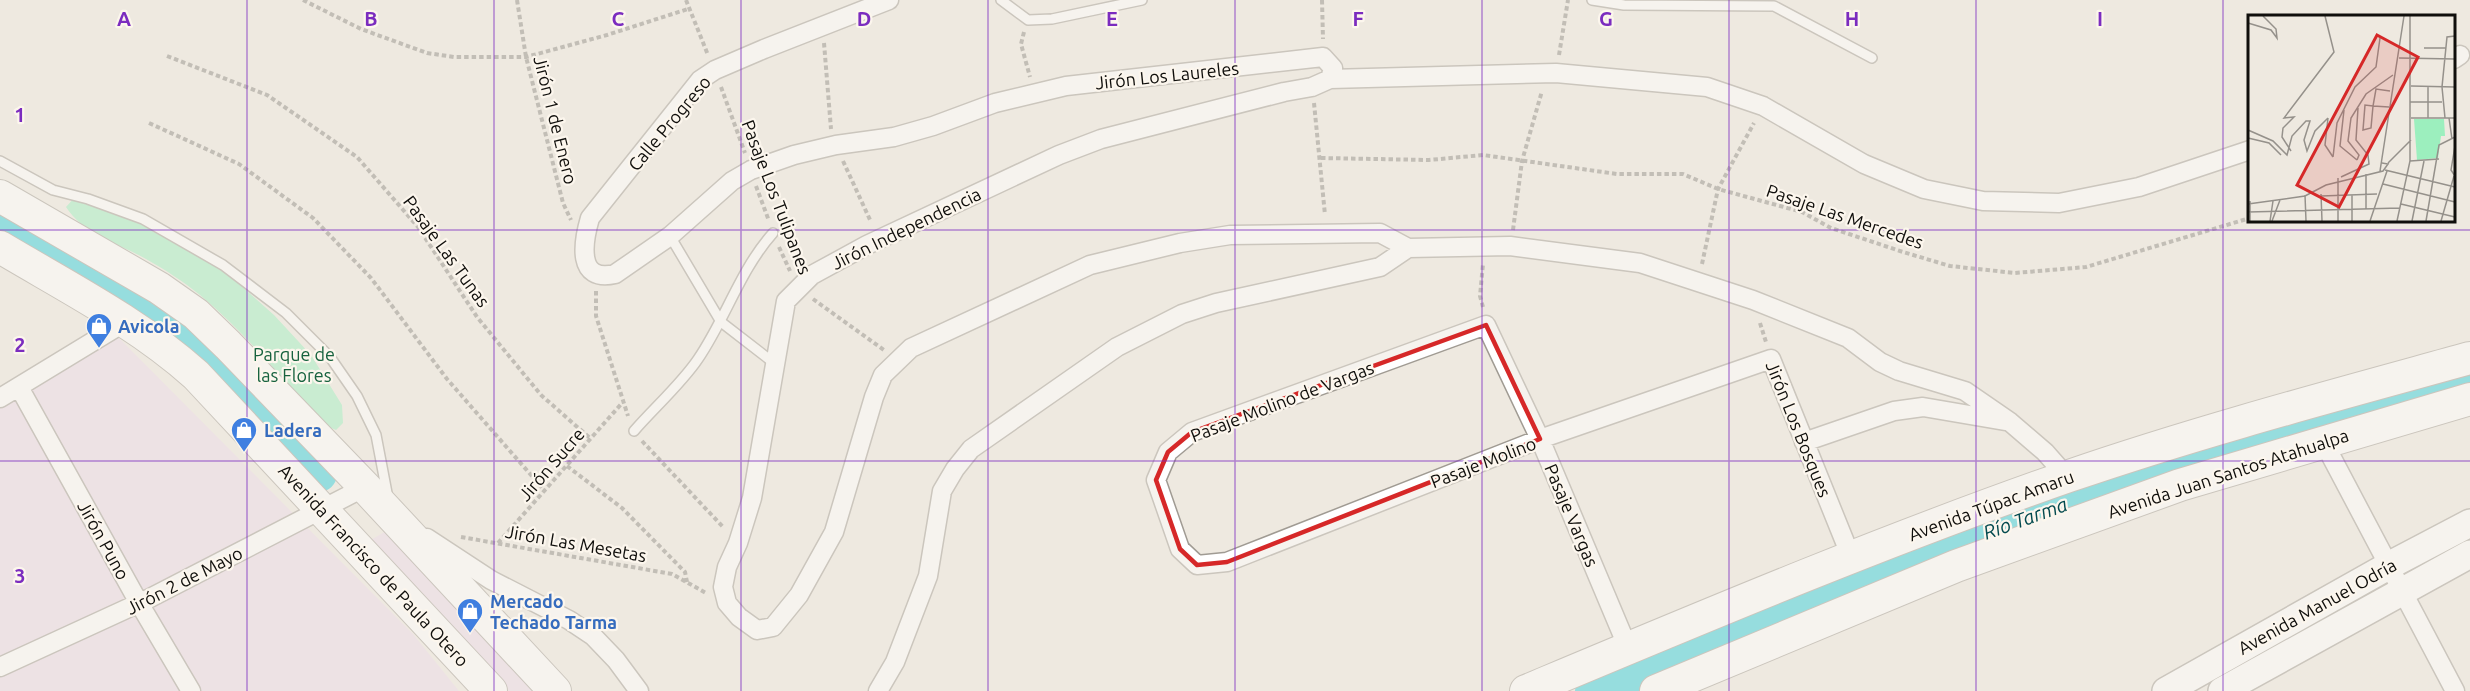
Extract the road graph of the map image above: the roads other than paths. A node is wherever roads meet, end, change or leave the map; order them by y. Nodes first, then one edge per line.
1 (889, 0) edge
2 (1001, 0) edge
3 (1142, 0) edge
4 (1592, 0) edge
5 (1872, 58) dead end
6 (1330, 79) junction
7 (2248, 151) edge
8 (0, 161) edge
9 (0, 196) edge
10 (773, 233) road end
11 (670, 236) junction
12 (0, 247) edge
13 (1408, 248) junction
14 (596, 274) joint
15 (125, 322) junction
16 (721, 322) junction
17 (1486, 325) joint
18 (2470, 358) edge
19 (1771, 359) joint
20 (774, 363) junction
21 (19, 387) junction
22 (0, 398) edge
23 (2470, 399) edge
24 (2010, 422) junction
25 (634, 431) road end
26 (1540, 439) junction
27 (2323, 441) junction
28 (1803, 442) junction
29 (2067, 477) junction
30 (365, 487) junction
31 (323, 508) junction
32 (392, 515) junction
33 (2470, 524) edge
34 (2470, 554) edge
35 (1851, 557) junction
36 (1197, 565) joint
37 (2390, 566) junction
38 (2403, 590) junction
39 (139, 603) junction
40 (1628, 648) junction
41 (0, 668) edge
42 (1672, 688) edge
43 (191, 691) edge
44 (490, 691) edge
45 (555, 691) edge
46 (639, 691) edge
47 (878, 691) edge
48 (1526, 691) edge
49 (2166, 691) edge
50 (2222, 691) edge
51 (2455, 691) edge

1 - 14 street, Calle Progreso
2 - 3 lane
4 - 5 lane
6 - 7 street
6 - 11 street, Jirón Los Laureles
6 - 20 street, Jirón Independencia
8 - 32 lane
9 - 30 highway
10 - 16 lane
11 - 14 street, Jirón Los Laureles
11 - 16 lane
12 - 15 highway, Avenida Francisco de Paula Otero
13 - 20 street, Jirón Independencia
13 - 24 street
13 - 47 street
15 - 21 street
15 - 31 highway, Avenida Francisco de Paula Otero
16 - 20 lane
16 - 25 lane
17 - 26 street, Pasaje Vargas
17 - 36 street, Pasaje Molino de Vargas
18 - 29 highway, Avenida Túpac Amaru
19 - 26 street, Pasaje Molino
19 - 28 street, Jirón Los Bosques
21 - 22 street
21 - 39 street, Jirón Puno
23 - 27 highway, Avenida Juan Santos Atahualpa
24 - 28 street
24 - 29 street
26 - 36 street, Pasaje Molino
26 - 40 street, Pasaje Vargas
27 - 37 street
27 - 42 highway, Avenida Juan Santos Atahualpa
28 - 35 street, Jirón Los Bosques
29 - 35 highway, Avenida Túpac Amaru
30 - 31 street, Jirón 2 de Mayo
30 - 32 highway
31 - 39 street, Jirón 2 de Mayo
31 - 44 highway, Avenida Francisco de Paula Otero
32 - 45 highway
32 - 46 street
33 - 37 main road, Avenida Manuel Odría
34 - 38 main road, Avenida Manuel Odría
35 - 40 highway, Avenida Túpac Amaru
37 - 38 street
37 - 49 main road, Avenida Manuel Odría
38 - 50 main road, Avenida Manuel Odría
38 - 51 street
39 - 41 street, Jirón 2 de Mayo
39 - 43 street, Jirón Puno
40 - 48 highway, Avenida Túpac Amaru

